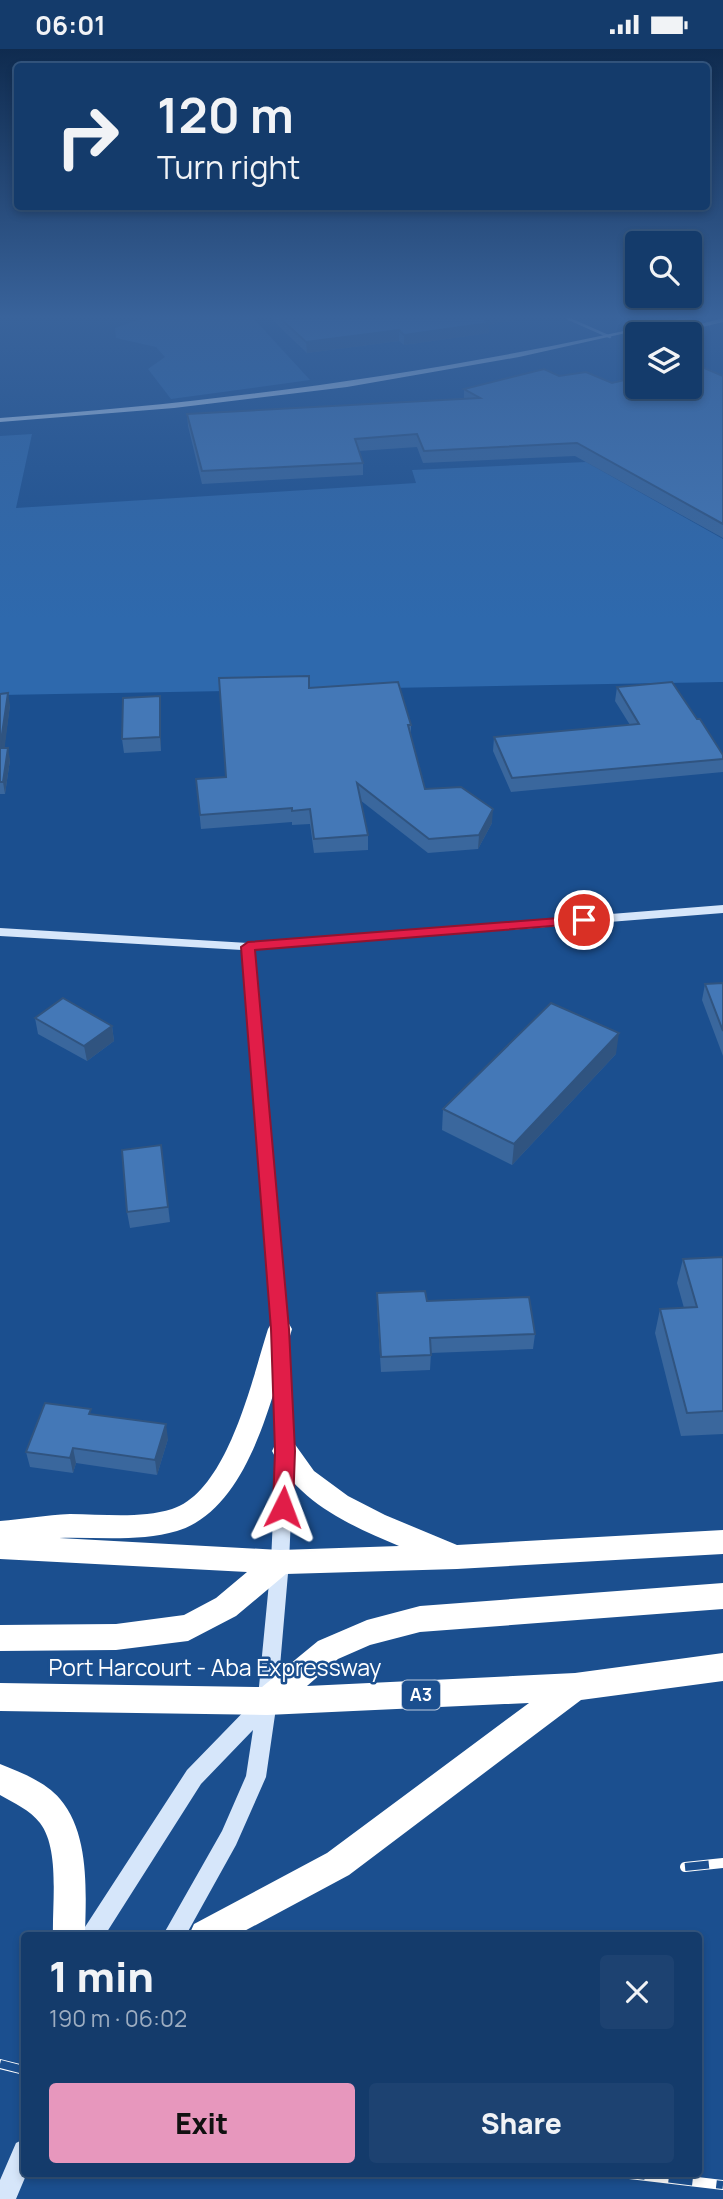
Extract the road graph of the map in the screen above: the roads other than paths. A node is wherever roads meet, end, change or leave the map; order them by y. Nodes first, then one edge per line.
1 (21, 418) edge
2 (124, 418) edge
3 (0, 420) edge
4 (0, 428) edge
5 (723, 909) edge
6 (0, 932) edge
7 (248, 947) junction
8 (280, 1329) junction
9 (285, 1451) junction
10 (0, 1533) edge
11 (723, 1542) edge
12 (0, 1546) edge
13 (457, 1557) junction
14 (280, 1562) junction
15 (723, 1596) edge
16 (0, 1638) edge
17 (723, 1667) edge
18 (575, 1687) junction
19 (0, 1697) edge
20 (267, 1701) junction
21 (0, 1779) edge
22 (69, 1932) edge
23 (95, 1932) edge
24 (176, 1932) edge
25 (211, 1932) edge
26 (21, 2158) edge
27 (4, 2199) edge

1 - 3 street
2 - 4 street
5 - 7 street
6 - 7 street
7 - 8 street
8 - 9 street
8 - 10 highway
9 - 13 highway
9 - 14 street
11 - 13 highway
12 - 14 highway
13 - 14 highway
14 - 16 highway
14 - 20 street
15 - 20 highway
17 - 18 highway, Port Harcourt - Aba Expressway / A3
18 - 20 highway, Port Harcourt - Aba Expressway / A3
18 - 25 highway
19 - 20 highway, Port Harcourt - Aba Expressway / A3
20 - 23 street
20 - 24 street
21 - 22 highway
26 - 27 street

